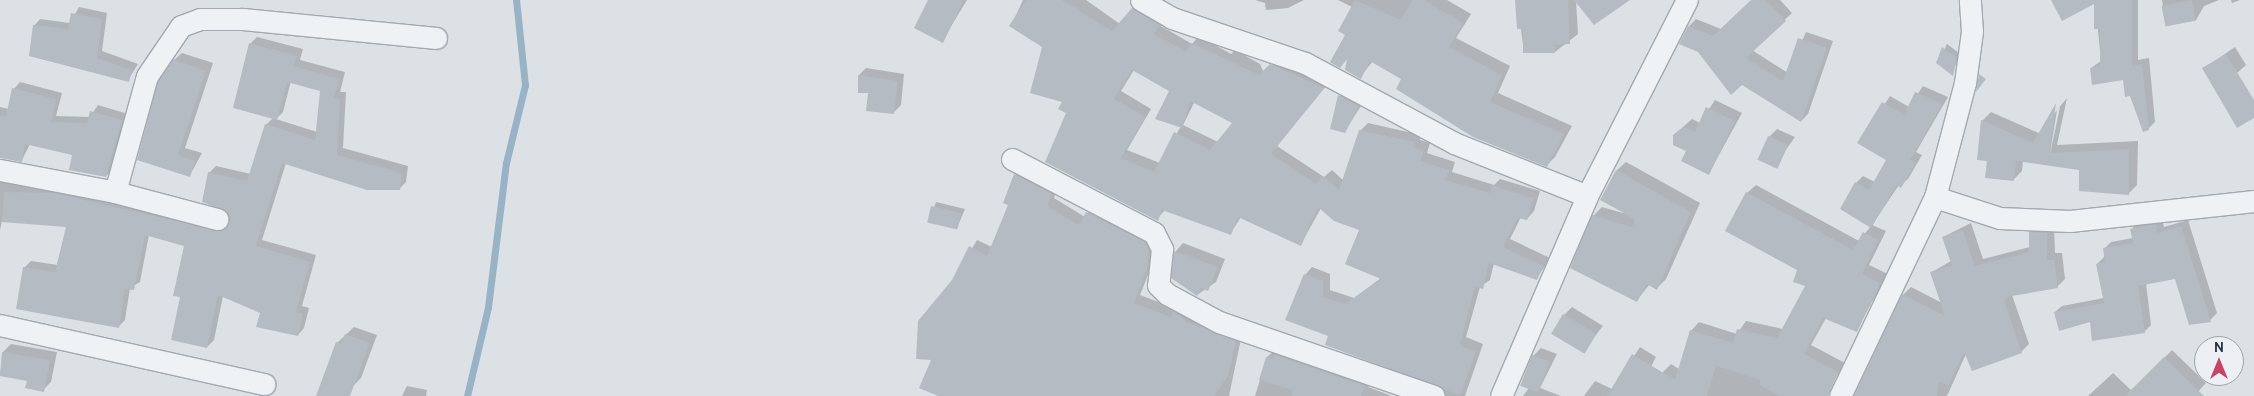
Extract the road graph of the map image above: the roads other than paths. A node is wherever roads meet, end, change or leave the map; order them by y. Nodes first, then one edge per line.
1 (1141, 0) edge
2 (1687, 0) edge
3 (1970, 0) edge
4 (436, 38) dead end
5 (1012, 159) dead end
6 (0, 170) edge
7 (115, 192) junction
8 (1587, 196) junction
9 (1934, 197) junction
10 (2254, 201) edge
11 (217, 219) dead end
12 (0, 325) edge
13 (264, 384) dead end
14 (1434, 396) edge
15 (1501, 396) edge
16 (1840, 396) edge

1 - 8 street
2 - 8 street
3 - 9 street
4 - 7 street
5 - 14 street
6 - 7 street
7 - 11 street
8 - 15 street
9 - 10 street
9 - 16 street
12 - 13 street

